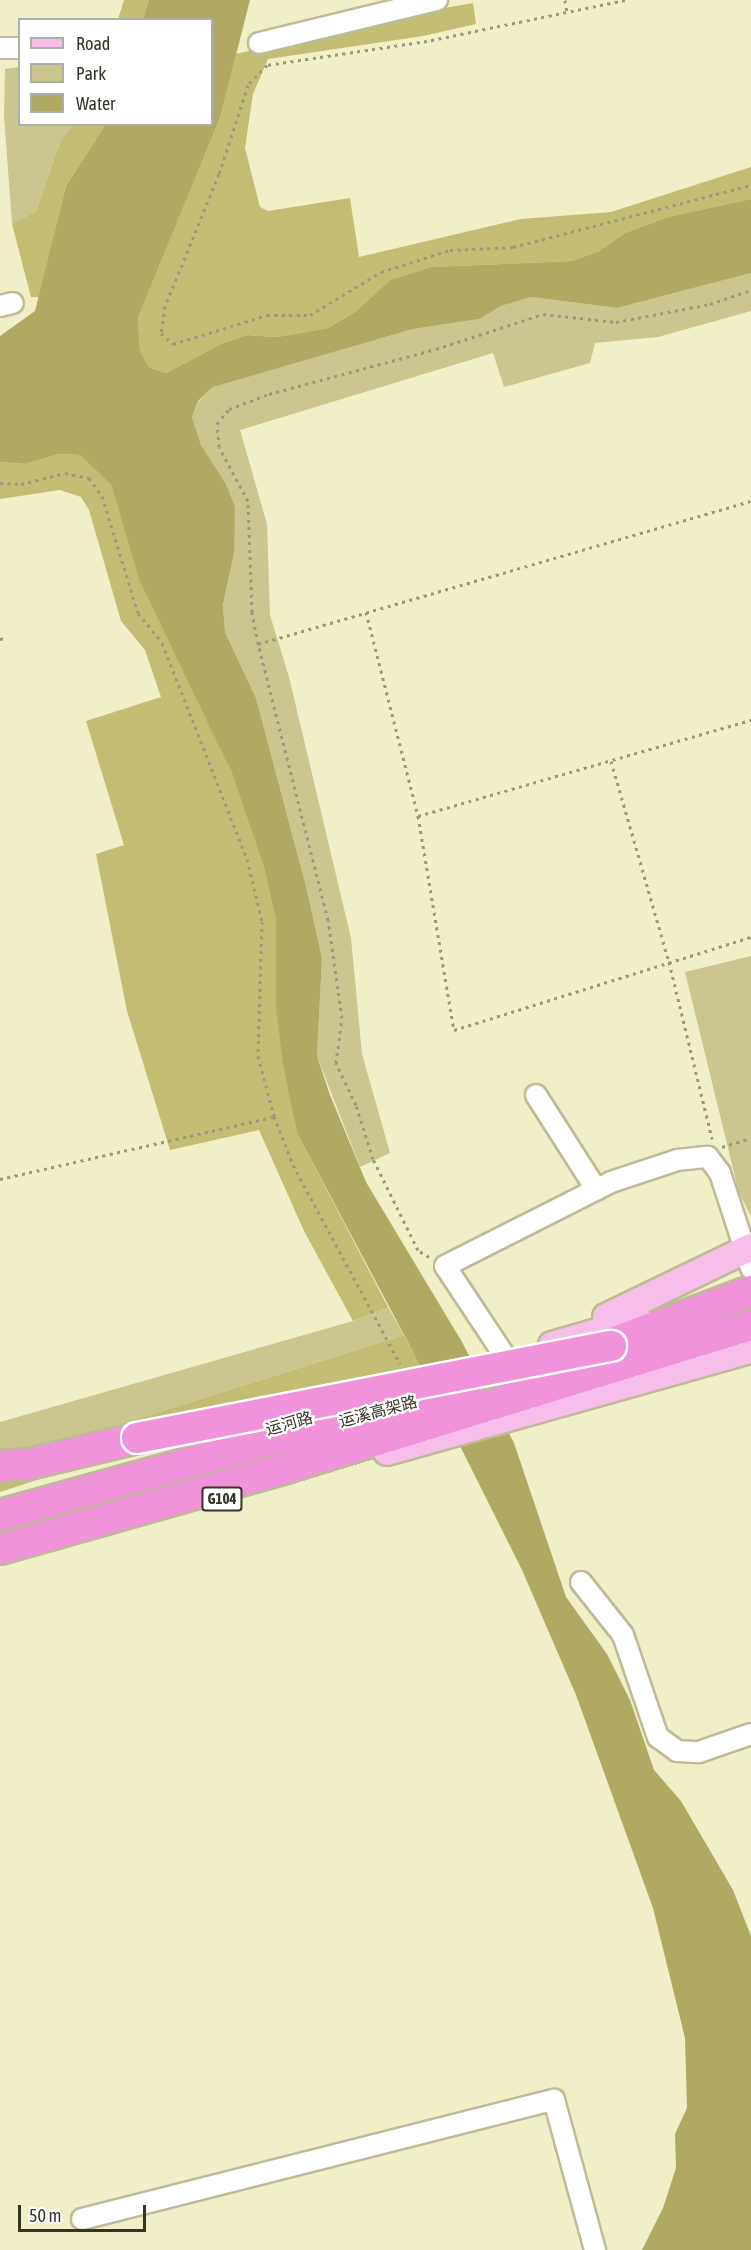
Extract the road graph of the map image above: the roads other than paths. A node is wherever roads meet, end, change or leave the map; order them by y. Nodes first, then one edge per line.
1 (437, 0) edge
2 (259, 44) dead end
3 (0, 48) edge
4 (18, 48) edge
5 (536, 1095) dead end
6 (596, 1189) junction
7 (749, 1255) edge
8 (751, 1289) edge
9 (751, 1325) edge
10 (611, 1346) junction
11 (544, 1347) junction
12 (751, 1350) edge
13 (751, 1356) edge
14 (499, 1361) junction
15 (609, 1389) junction
16 (0, 1466) edge
17 (0, 1505) edge
18 (0, 1515) edge
19 (0, 1549) edge
20 (0, 1562) edge
21 (580, 1582) dead end
22 (751, 1734) edge
23 (82, 2219) dead end
24 (596, 2250) edge

1 - 2 street
3 - 4 street
5 - 6 street
6 - 7 street
6 - 14 street
7 - 11 main road
8 - 10 highway, 运溪高架路
8 - 11 main road, 运河路
9 - 19 highway, 运溪高架路
10 - 16 highway, bridge
10 - 18 highway, 运溪高架路, bridge
11 - 14 main road, 运河路
12 - 15 main road, G104
13 - 15 main road
14 - 17 main road, 运河路, bridge
15 - 20 main road, G104
21 - 22 street
23 - 24 street

